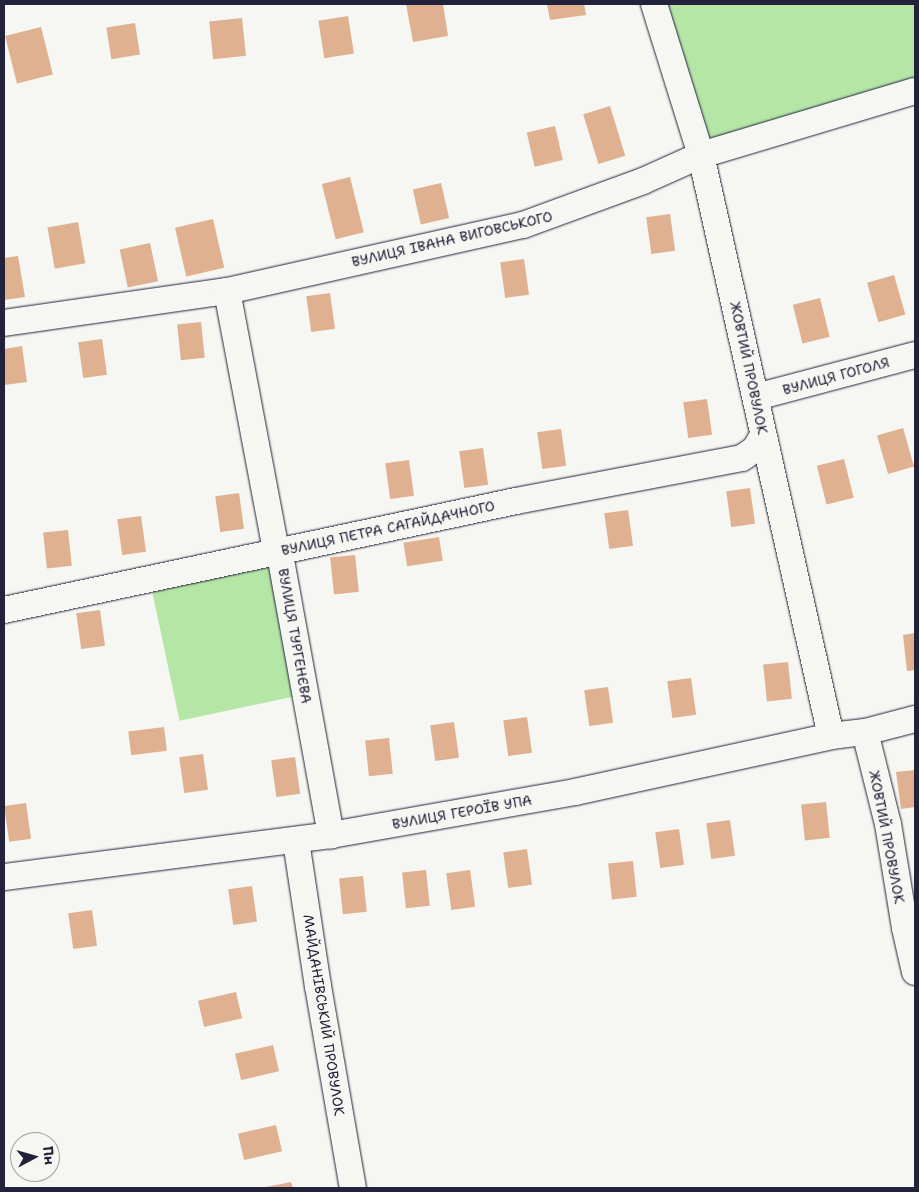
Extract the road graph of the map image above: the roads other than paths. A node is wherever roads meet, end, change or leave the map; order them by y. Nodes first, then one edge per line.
1 (654, 4) edge
2 (915, 91) edge
3 (702, 155) junction
4 (227, 291) junction
5 (4, 323) edge
6 (915, 356) edge
7 (756, 397) junction
8 (763, 435) junction
9 (276, 551) junction
10 (4, 610) edge
11 (915, 719) edge
12 (865, 732) junction
13 (831, 736) junction
14 (330, 835) junction
15 (296, 841) junction
16 (4, 877) edge
17 (915, 972) edge
18 (353, 1188) edge

1 - 3 street, ЖОВТИЙ ПРОВУЛОК
2 - 3 street, ВУЛИЦЯ ІВАНА ВИГОВСЬКОГО
3 - 4 street, ВУЛИЦЯ ІВАНА ВИГОВСЬКОГО
3 - 7 street, ЖОВТИЙ ПРОВУЛОК
4 - 5 street, ВУЛИЦЯ ІВАНА ВИГОВСЬКОГО
4 - 9 street, ВУЛИЦЯ ТУРГЕНЄВА
6 - 7 street, ВУЛИЦЯ ГОГОЛЯ
7 - 8 street, ЖОВТИЙ ПРОВУЛОК
8 - 9 street, ВУЛИЦЯ ПЕТРА САГАЙДАЧНОГО
8 - 13 street, ЖОВТИЙ ПРОВУЛОК
9 - 10 street, ВУЛИЦЯ ПЕТРА САГАЙДАЧНОГО
9 - 14 street, ВУЛИЦЯ ТУРГЕНЄВА
11 - 12 street, ВУЛИЦЯ ГЕРОЇВ УПА
12 - 13 street, ВУЛИЦЯ ГЕРОЇВ УПА
12 - 17 street, ЖОВТИЙ ПРОВУЛОК
13 - 14 street, ВУЛИЦЯ ГЕРОЇВ УПА
14 - 15 street, ВУЛИЦЯ ГЕРОЇВ УПА
15 - 16 street, ВУЛИЦЯ ГЕРОЇВ УПА
15 - 18 street, МАЙДАНІВСЬКИЙ ПРОВУЛОК

